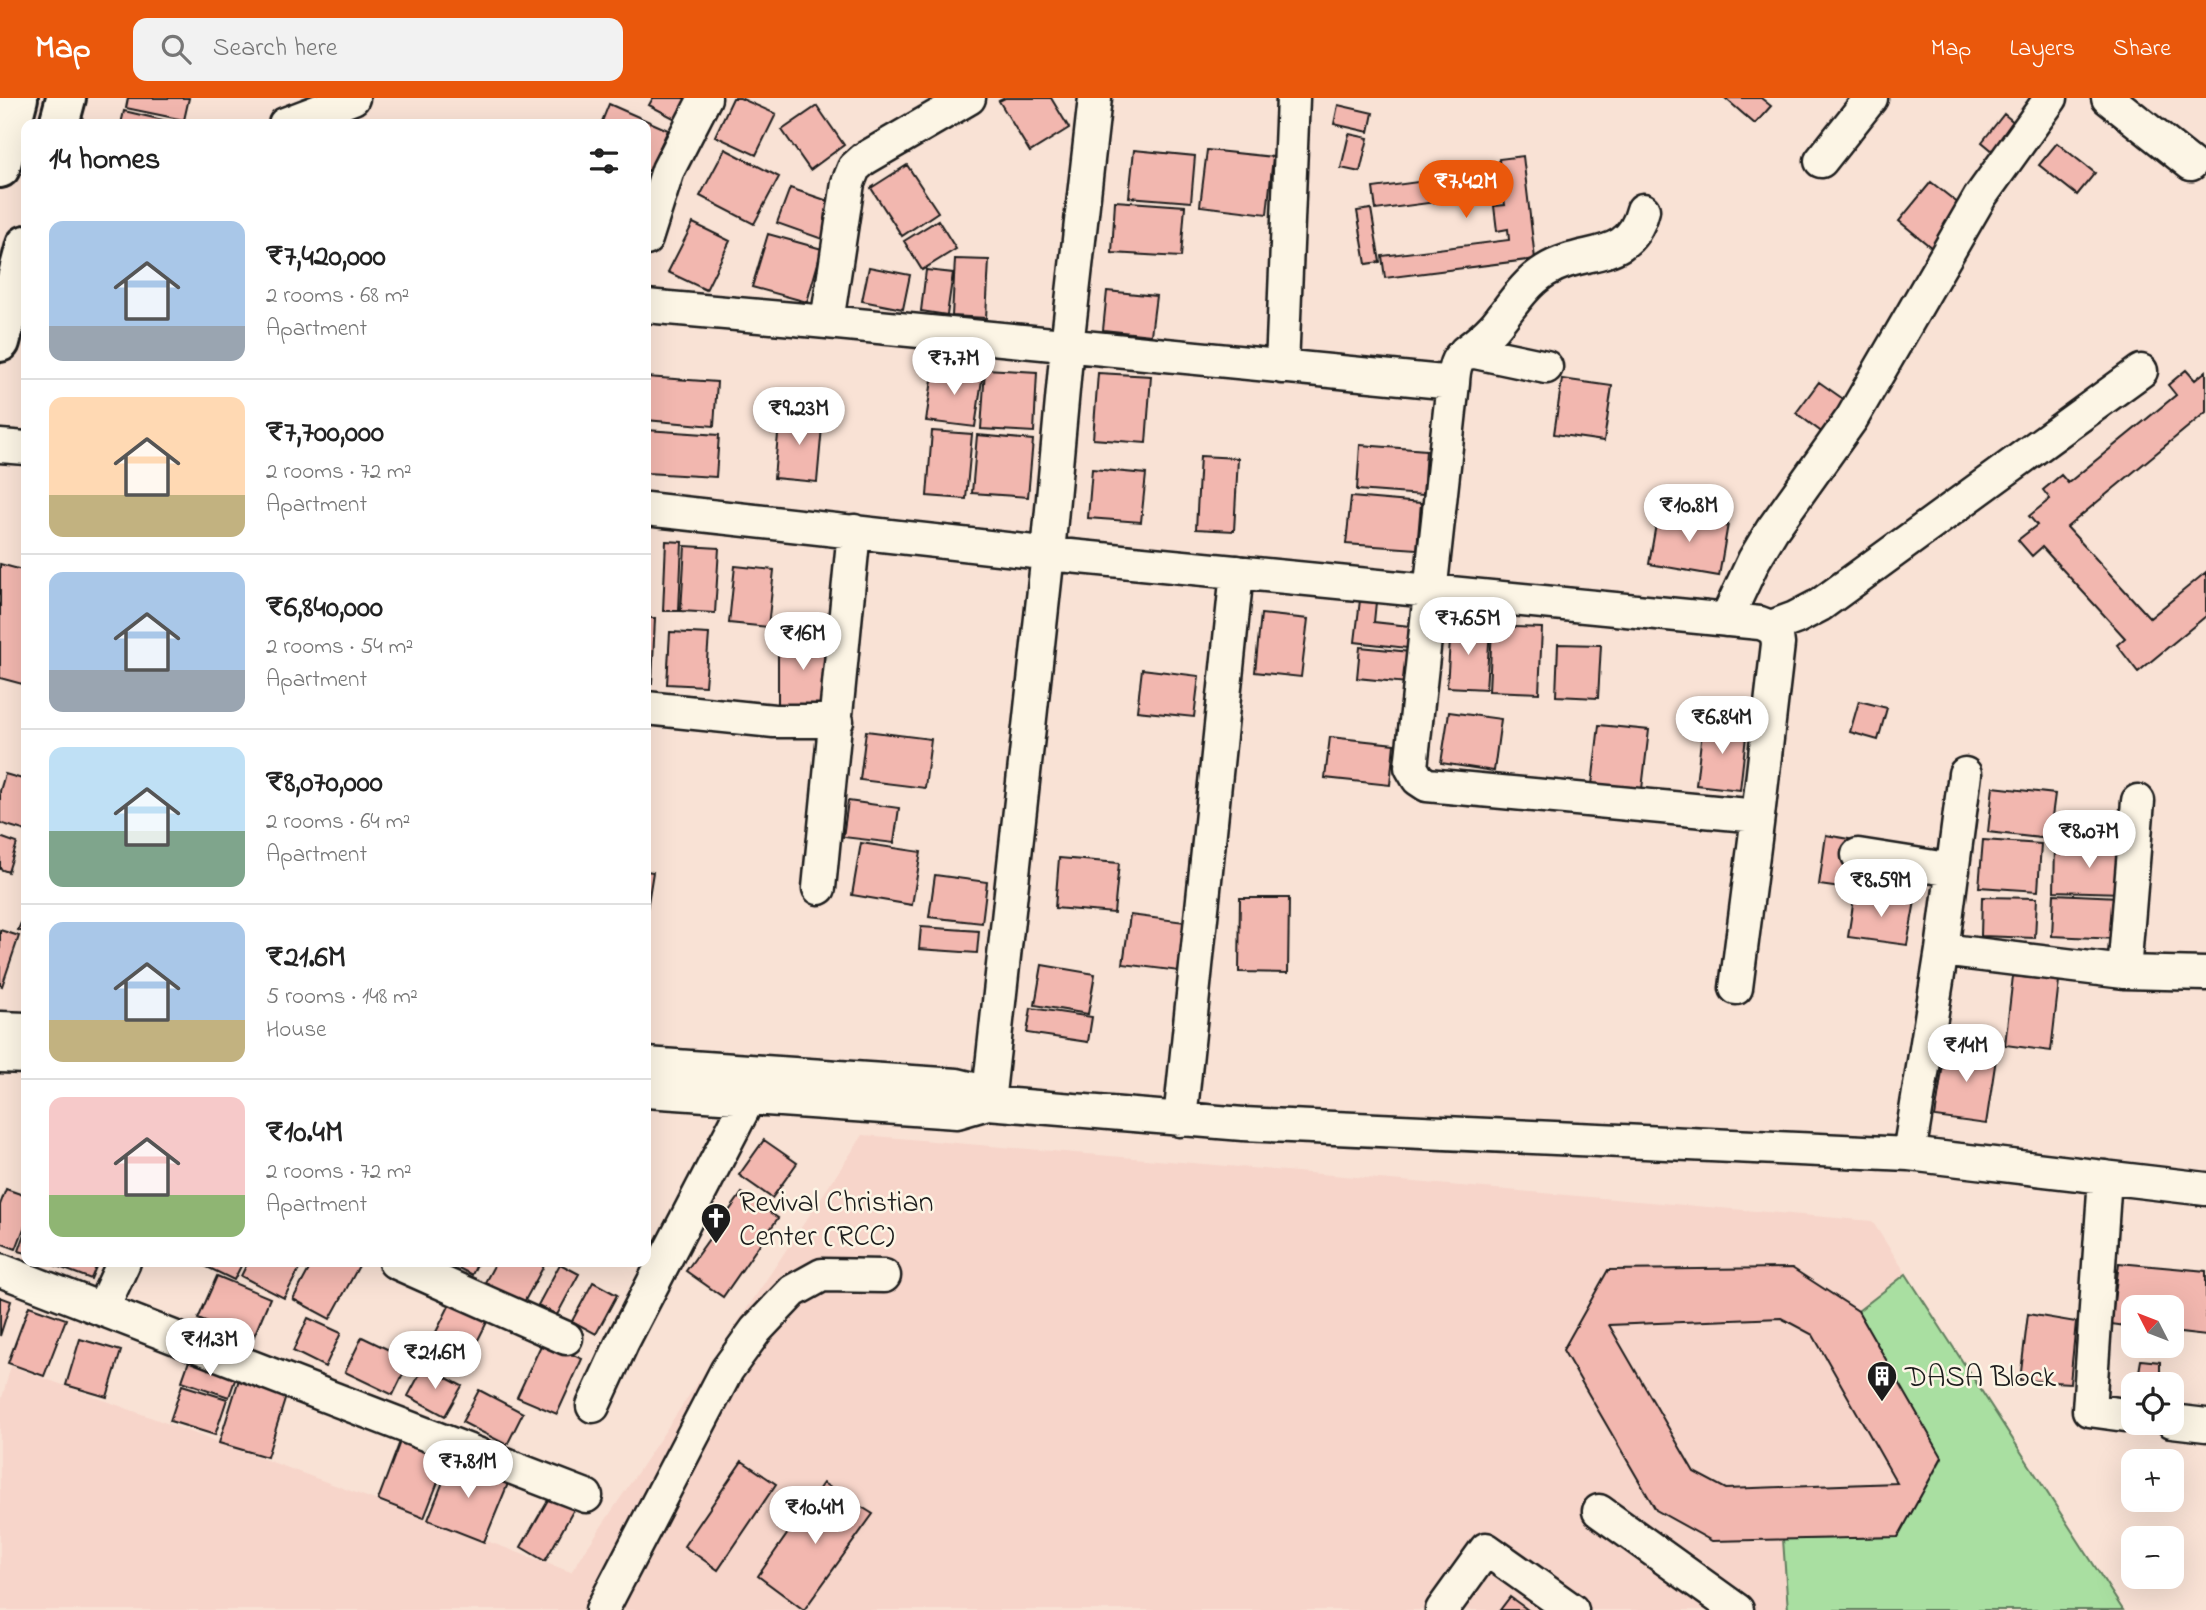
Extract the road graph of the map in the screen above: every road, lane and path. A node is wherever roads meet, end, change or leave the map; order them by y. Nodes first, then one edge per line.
1 (18, 98) edge
2 (66, 98) edge
3 (353, 98) edge
4 (705, 98) edge
5 (969, 98) edge
6 (1095, 98) edge
7 (1293, 98) edge
8 (1871, 98) edge
9 (2051, 98) edge
10 (2108, 98) edge
11 (60, 119) edge
12 (298, 119) edge
13 (1821, 161) dead end
14 (2190, 164) dead end
15 (0, 167) edge
16 (1643, 210) dead end
17 (651, 223) edge
18 (21, 263) edge
19 (651, 306) edge
20 (827, 321) junction
21 (0, 342) edge
22 (1067, 346) junction
23 (1465, 352) junction
24 (1282, 367) junction
25 (1546, 367) dead end
26 (2141, 371) dead end
27 (1453, 383) junction
28 (0, 446) edge
29 (21, 448) edge
30 (651, 510) edge
31 (854, 531) junction
32 (1048, 554) junction
33 (1237, 572) junction
34 (1430, 592) junction
35 (1726, 620) junction
36 (1771, 627) junction
37 (651, 708) edge
38 (837, 721) junction
39 (1965, 774) dead end
40 (2138, 801) dead end
41 (1758, 816) junction
42 (1858, 855) dead end
43 (1952, 870) junction
44 (819, 888) dead end
45 (1942, 950) junction
46 (2124, 972) junction
47 (2206, 974) edge
48 (1736, 988) dead end
49 (0, 1028) edge
50 (21, 1029) edge
51 (0, 1056) edge
52 (21, 1057) edge
53 (651, 1064) edge
54 (651, 1091) edge
55 (748, 1098) junction
56 (988, 1103) junction
57 (1180, 1120) junction
58 (1909, 1154) junction
59 (2105, 1177) junction
60 (2206, 1189) edge
61 (122, 1267) edge
62 (417, 1267) edge
63 (0, 1270) edge
64 (884, 1276) dead end
65 (102, 1309) junction
66 (566, 1338) dead end
67 (593, 1406) dead end
68 (2121, 1414) edge
69 (2184, 1422) edge
70 (2206, 1425) edge
71 (586, 1496) dead end
72 (1599, 1511) dead end
73 (602, 1610) edge
74 (1442, 1610) edge
75 (1572, 1610) edge
76 (1737, 1610) edge

1 - 15 main road
2 - 11 main road
3 - 12 street
4 - 17 street
5 - 20 street
6 - 22 street
7 - 24 street
8 - 13 street
9 - 35 street
10 - 14 street
16 - 23 street
18 - 21 main road
19 - 20 street
20 - 22 street
22 - 24 street
22 - 32 street
23 - 25 street
23 - 27 street
24 - 27 street
26 - 36 street
27 - 34 street
28 - 29 street
30 - 31 street
31 - 32 street
31 - 38 street
32 - 33 street
32 - 56 street
33 - 34 street
33 - 57 street
34 - 35 street
34 - 41 street
35 - 36 street
36 - 41 street
37 - 38 street
38 - 44 street
39 - 43 street
40 - 46 street
41 - 48 street
42 - 43 street
43 - 45 street
45 - 46 street
45 - 58 street
46 - 47 street
49 - 50 street
51 - 52 street
53 - 56 street
54 - 55 street
55 - 56 street
55 - 67 street
56 - 57 street
57 - 58 street
58 - 59 street
59 - 60 street
59 - 68 street
61 - 65 street
62 - 66 street
63 - 65 street
64 - 73 street
65 - 71 street
69 - 70 street
72 - 76 street
74 - 75 street

